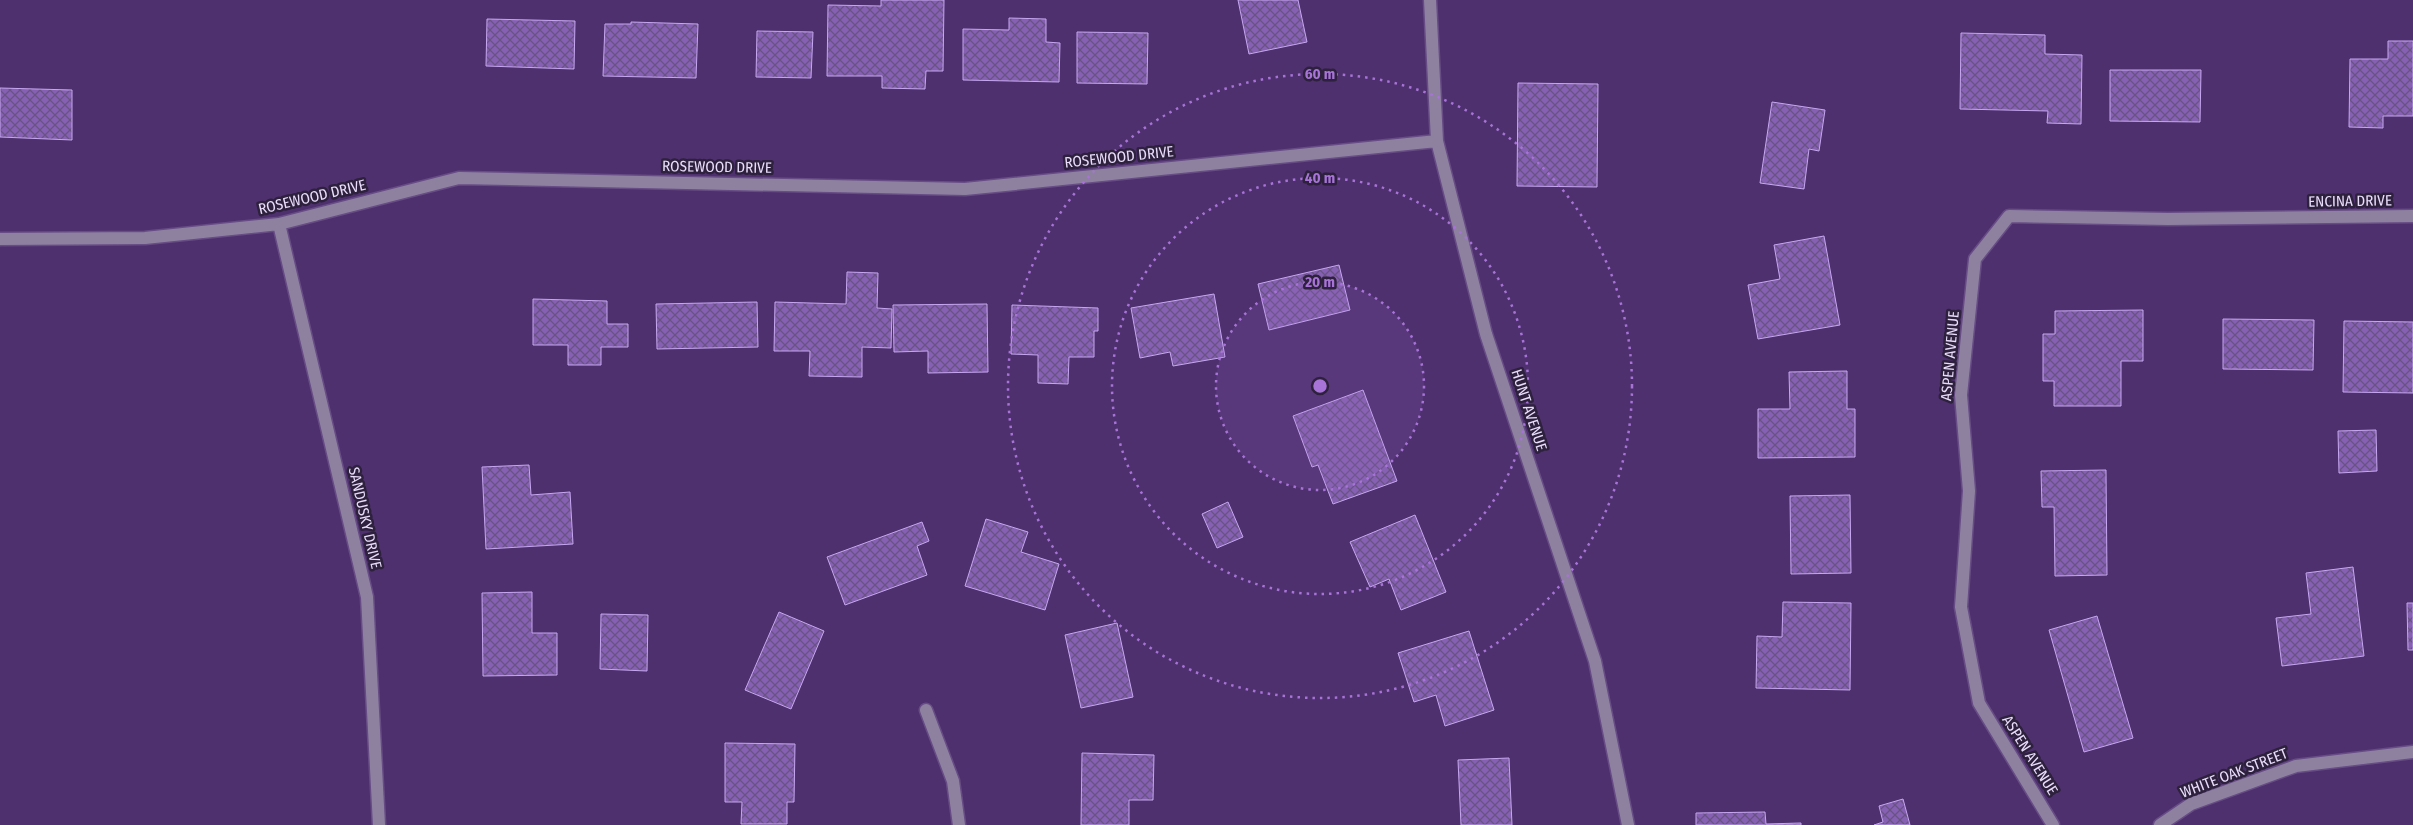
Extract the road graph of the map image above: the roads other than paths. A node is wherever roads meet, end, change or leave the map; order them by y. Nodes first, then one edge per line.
1 (1430, 0) edge
2 (1437, 141) junction
3 (2413, 216) edge
4 (2287, 218) joint
5 (279, 224) junction
6 (0, 238) edge
7 (926, 710) dead end
8 (2413, 752) edge
9 (379, 825) edge
10 (959, 825) edge
11 (1628, 825) edge
12 (2053, 825) edge
13 (2160, 825) edge

1 - 2 street, HUNT AVENUE
2 - 5 street, ROSEWOOD DRIVE
2 - 11 street, HUNT AVENUE
3 - 4 street, ENCINA DRIVE
4 - 12 street, ASPEN AVENUE
5 - 6 street, ROSEWOOD DRIVE
5 - 9 street, SANDUSKY DRIVE
7 - 10 street
8 - 13 street, WHITE OAK STREET

